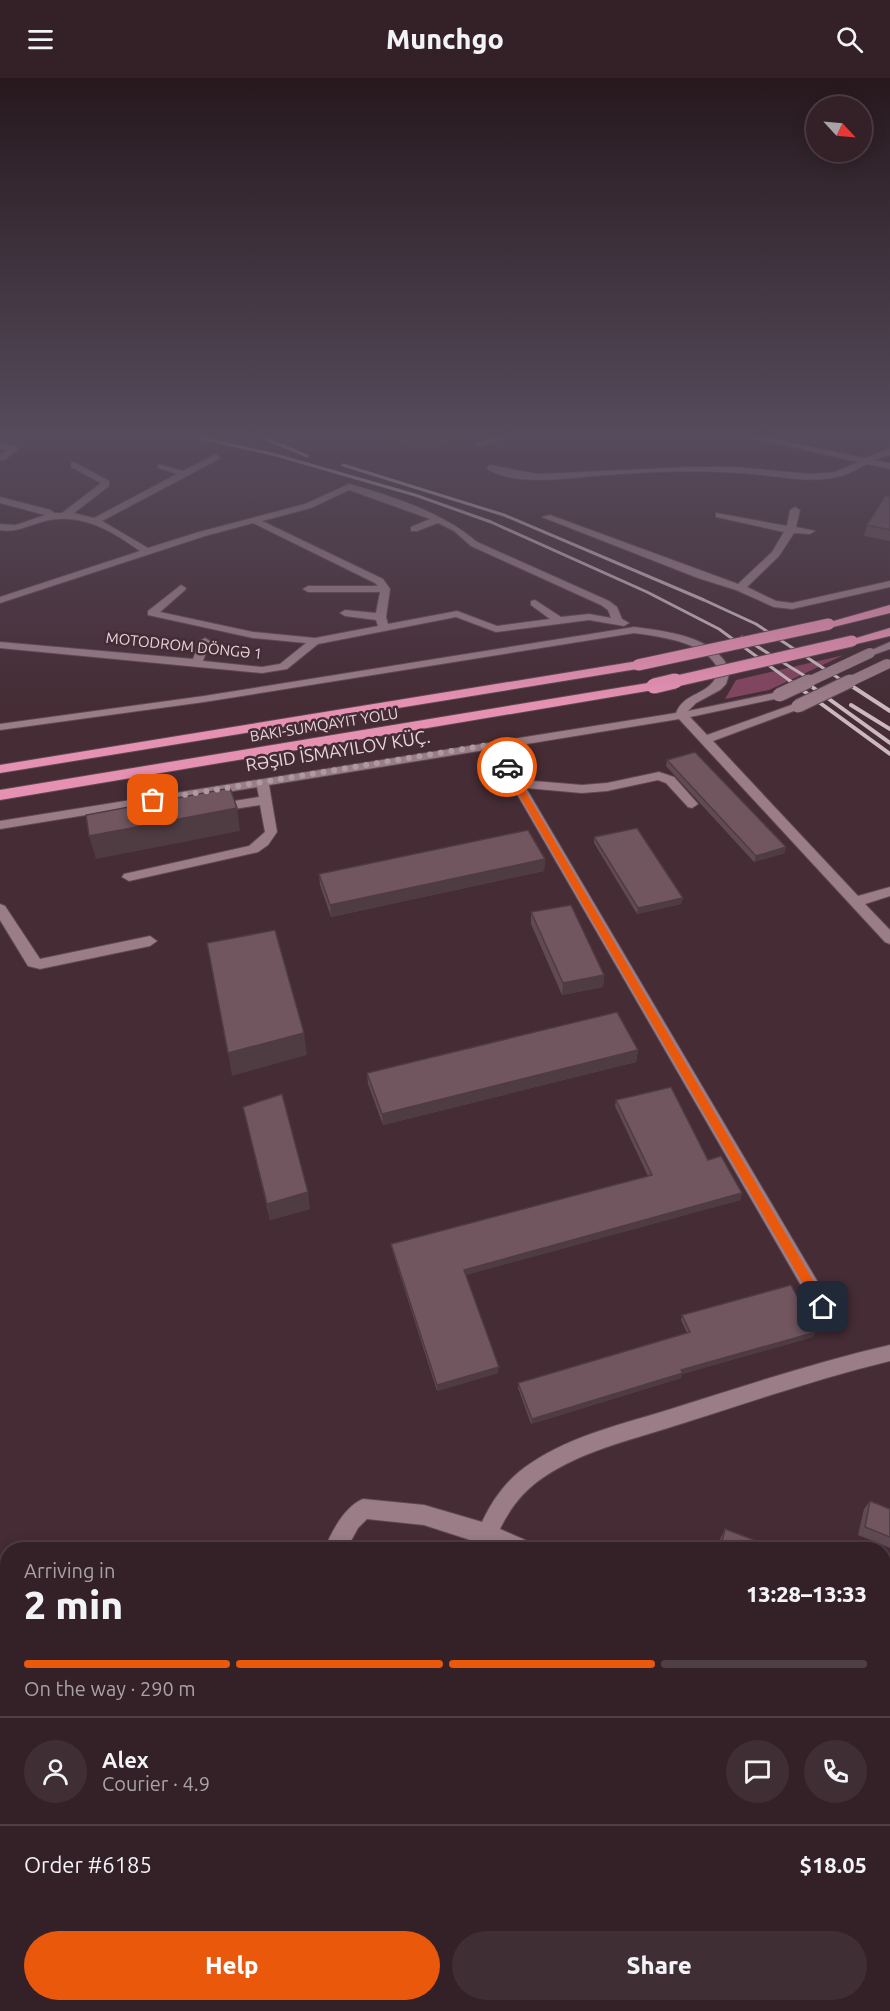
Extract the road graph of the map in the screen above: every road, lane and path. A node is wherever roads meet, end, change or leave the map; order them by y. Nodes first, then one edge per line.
1 (27, 524) edge
2 (102, 524) edge
3 (239, 524) edge
4 (262, 524) edge
5 (427, 524) edge
6 (448, 524) edge
7 (566, 524) edge
8 (761, 524) edge
9 (793, 524) edge
10 (0, 527) edge
11 (414, 530) dead end
12 (792, 531) junction
13 (810, 531) dead end
14 (147, 552) junction
15 (890, 584) edge
16 (181, 588) dead end
17 (740, 588) junction
18 (308, 589) dead end
19 (385, 589) junction
20 (0, 600) edge
21 (535, 603) dead end
22 (890, 609) edge
23 (345, 613) dead end
24 (381, 617) junction
25 (558, 620) junction
26 (617, 621) junction
27 (384, 629) junction
28 (634, 630) junction
29 (890, 632) edge
30 (315, 641) junction
31 (205, 642) dead end
32 (0, 645) edge
33 (890, 645) edge
34 (197, 663) junction
35 (889, 663) edge
36 (792, 709) junction
37 (707, 711) junction
38 (681, 714) junction
39 (0, 727) edge
40 (705, 740) junction
41 (494, 744) junction
42 (0, 769) edge
43 (262, 781) junction
44 (516, 783) junction
45 (0, 795) edge
46 (266, 800) junction
47 (692, 804) dead end
48 (201, 810) edge
49 (0, 825) edge
50 (129, 877) dead end
51 (890, 891) edge
52 (858, 902) junction
53 (0, 909) edge
54 (890, 939) edge
55 (150, 941) dead end
56 (823, 1307) dead end
57 (890, 1353) edge
58 (488, 1532) junction
59 (339, 1542) edge
60 (509, 1542) edge

1 - 10 street
2 - 14 street
3 - 14 street
4 - 19 street
5 - 11 street
6 - 26 street
7 - 17 street
8 - 12 street
9 - 12 street
12 - 13 street
12 - 17 street
14 - 20 street
15 - 17 street
16 - 30 street
18 - 19 street
19 - 24 street
21 - 25 street
22 - 42 highway, bridge
23 - 24 street
24 - 27 street
25 - 26 street
25 - 27 street
26 - 28 street
27 - 30 street
28 - 38 street
28 - 39 street
29 - 45 highway, bridge
30 - 34 street, MOTODROM DÖNGƏ 1
31 - 34 street
32 - 34 street, MOTODROM DÖNGƏ 1
33 - 37 street, bridge
35 - 36 street, bridge
36 - 37 street
36 - 40 street
37 - 38 street
38 - 40 street
38 - 41 street
40 - 52 street
41 - 43 street
41 - 44 street
43 - 46 street
43 - 49 street
44 - 47 street
44 - 56 street
46 - 48 street
46 - 50 street
51 - 52 street
52 - 54 street
53 - 55 street
57 - 58 street
58 - 59 street
58 - 60 street

